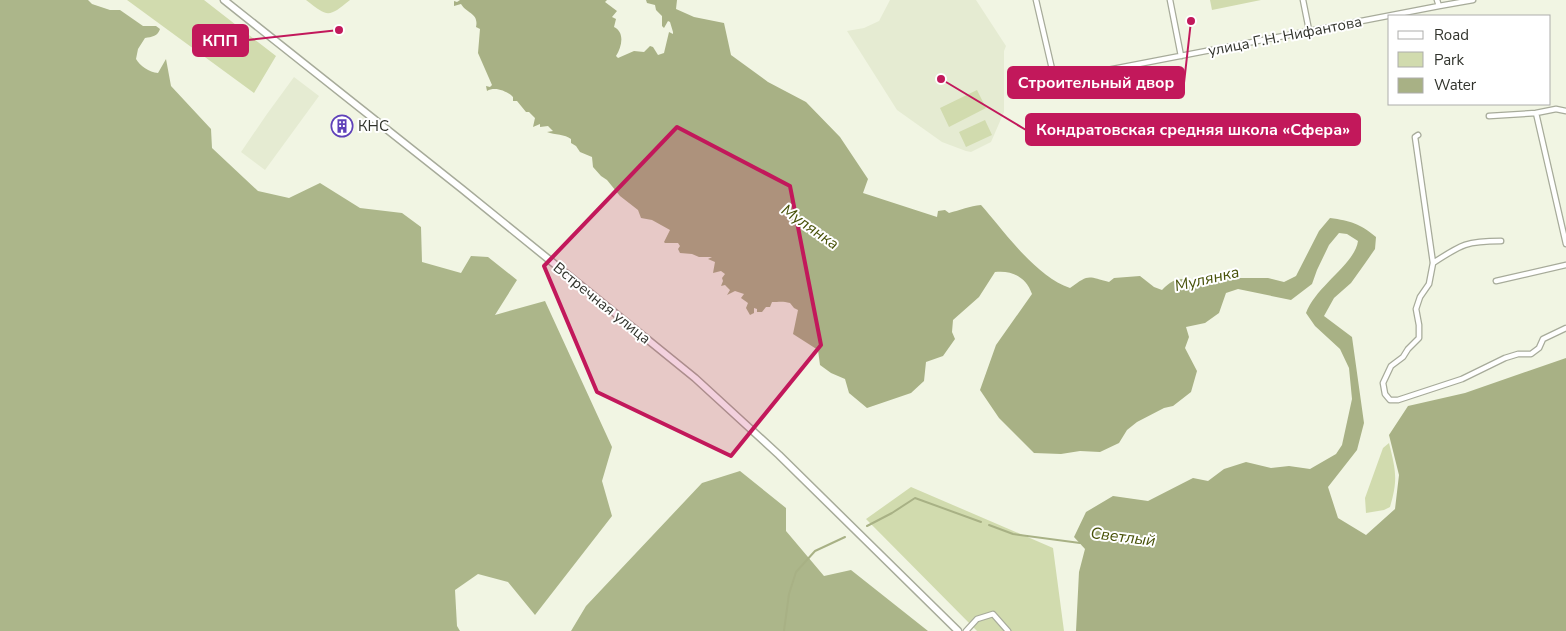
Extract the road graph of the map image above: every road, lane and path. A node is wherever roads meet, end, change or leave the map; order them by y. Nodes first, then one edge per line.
1 (224, 0) edge
2 (1036, 0) edge
3 (1170, 0) edge
4 (1303, 0) edge
5 (1437, 0) edge
6 (1473, 0) edge
7 (1439, 6) junction
8 (1388, 15) edge
9 (1390, 15) edge
10 (1309, 30) junction
11 (1181, 56) junction
12 (1566, 111) edge
13 (1536, 112) junction
14 (1489, 116) dead end
15 (1418, 136) dead end
16 (1565, 235) edge
17 (1501, 241) dead end
18 (1566, 244) edge
19 (1433, 263) junction
20 (1566, 265) edge
21 (1496, 281) dead end
22 (1566, 328) edge
23 (958, 631) edge
24 (966, 631) edge
25 (1008, 631) edge

1 - 23 main road, Встречная улица
2 - 11 street, улица Г.Н. Нифантова
3 - 11 street
4 - 10 street
5 - 7 street
6 - 7 street, улица Г.Н. Нифантова
7 - 9 street, улица Г.Н. Нифантова
8 - 10 street, улица Г.Н. Нифантова
10 - 11 street, улица Г.Н. Нифантова
12 - 13 street
13 - 14 street
13 - 16 street
15 - 19 street
16 - 18 street
17 - 19 street
19 - 22 street
20 - 21 street
24 - 25 street

